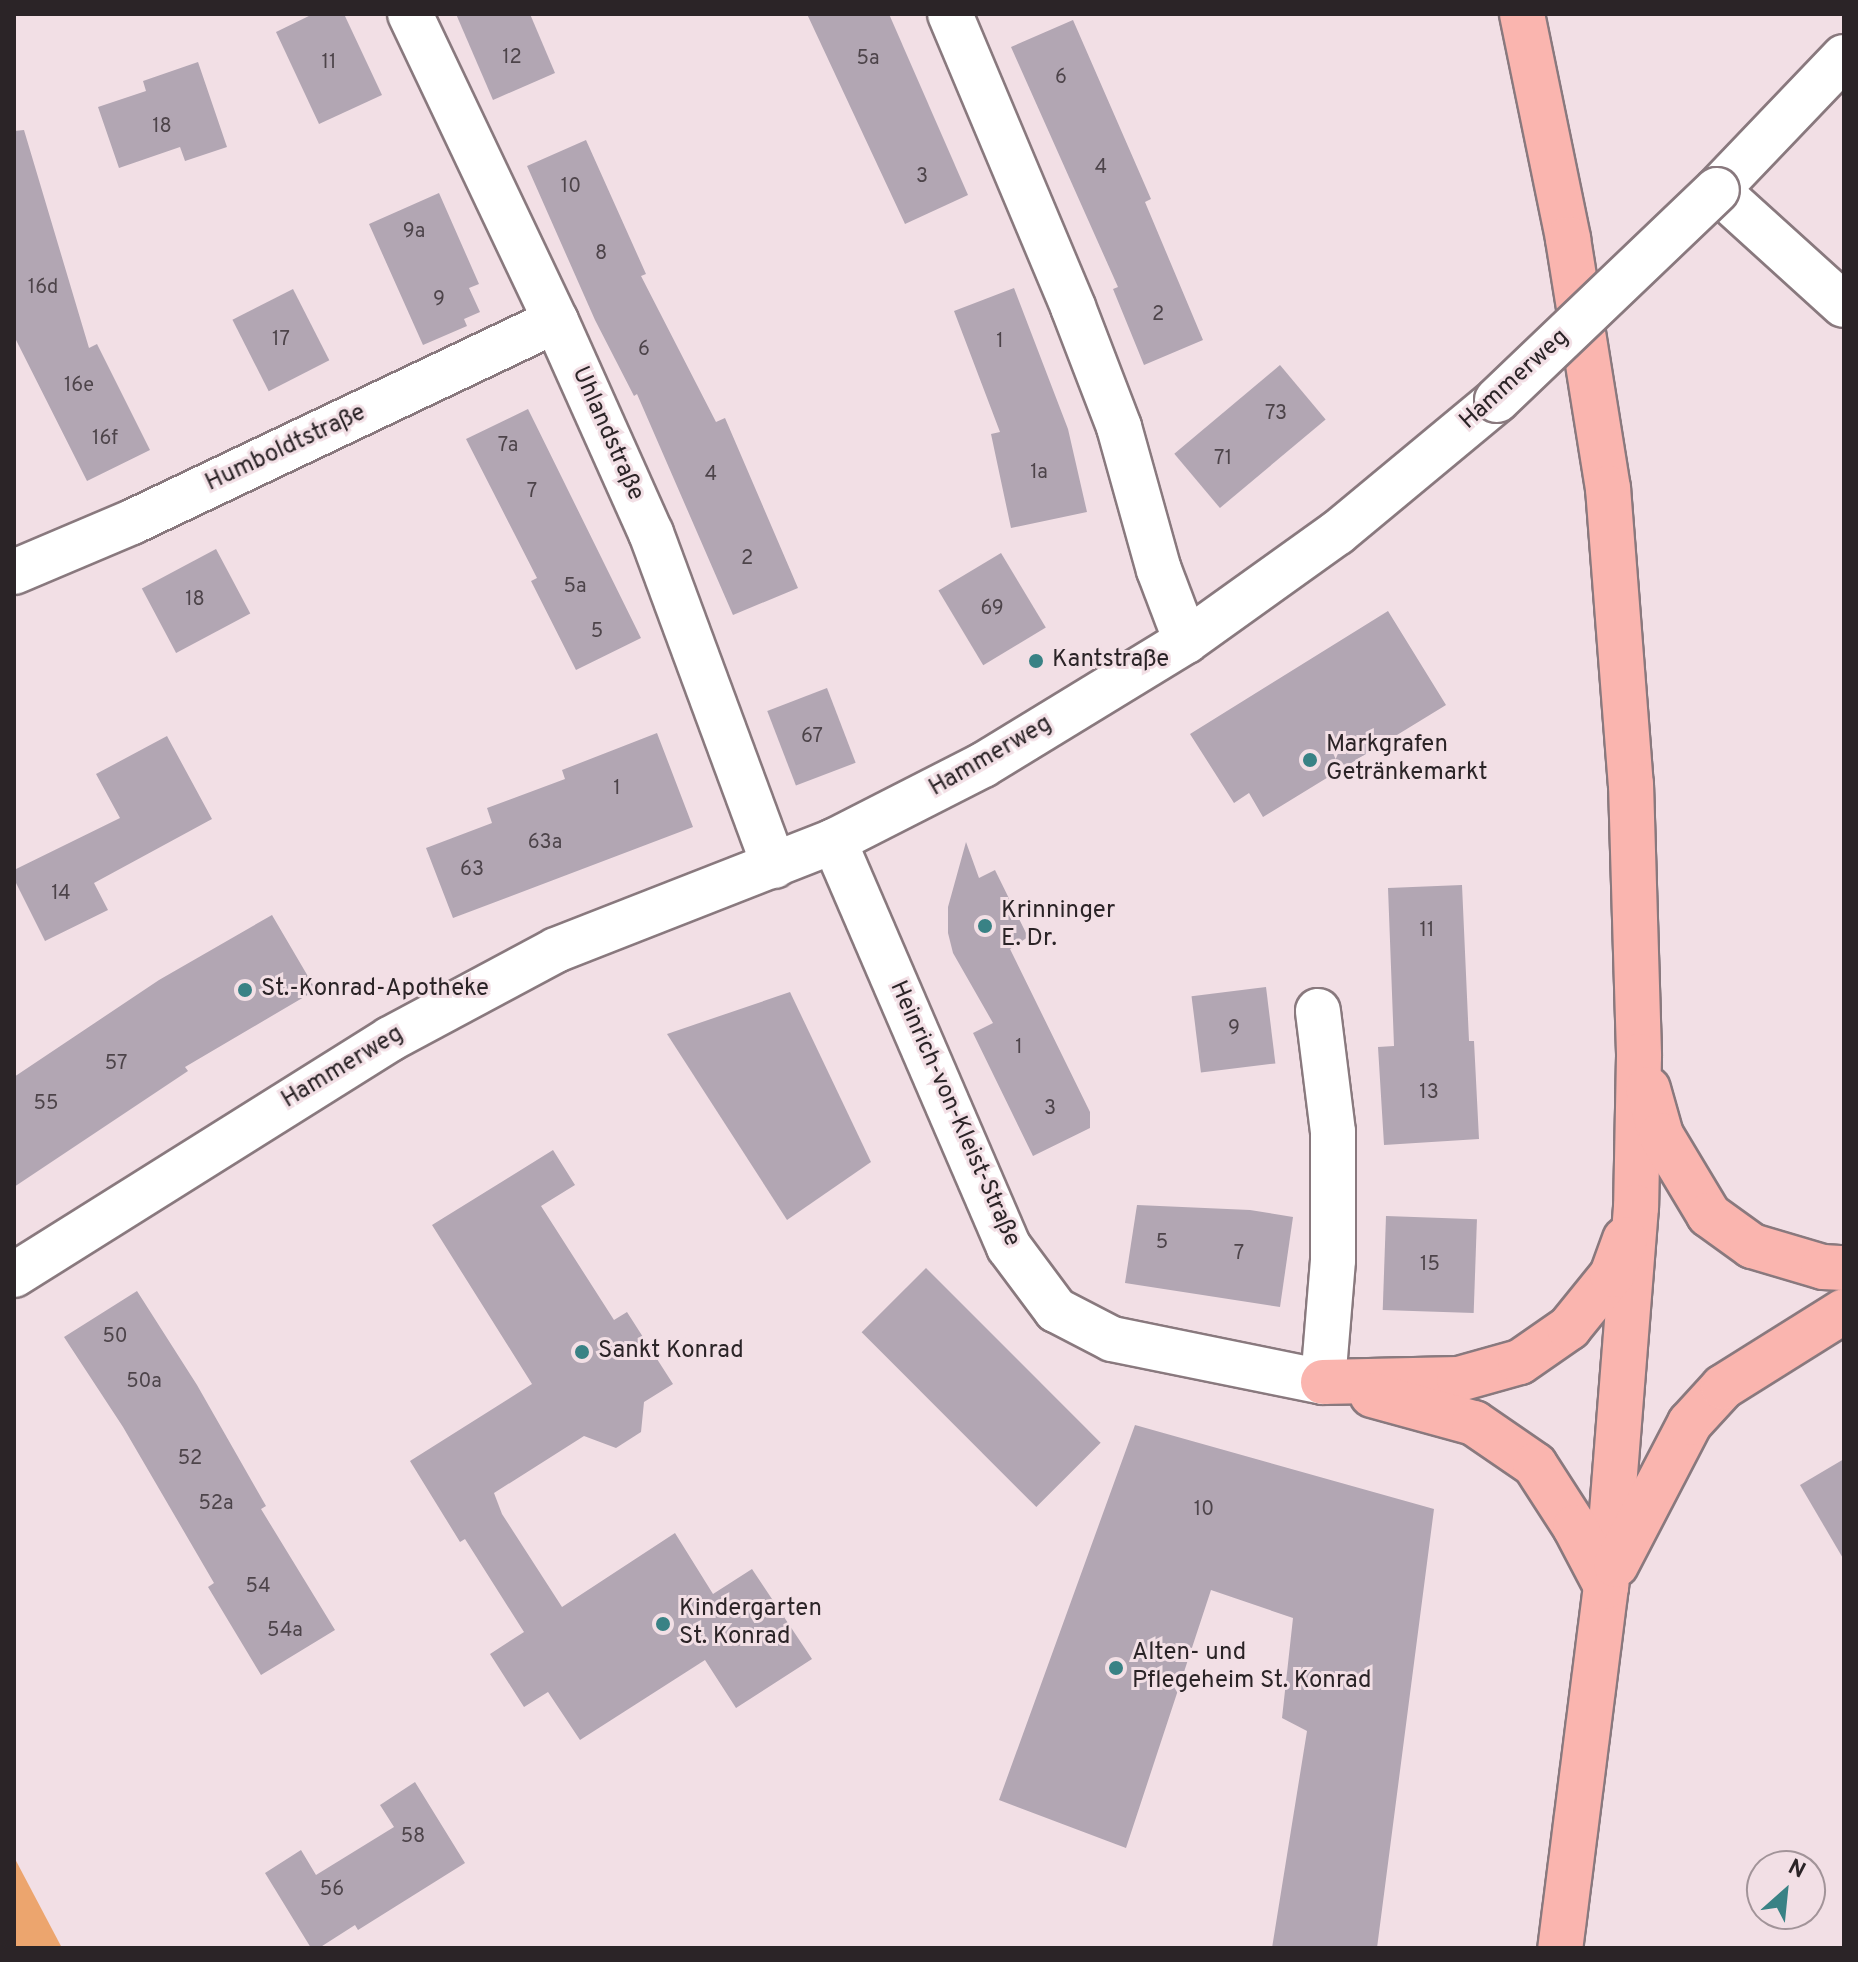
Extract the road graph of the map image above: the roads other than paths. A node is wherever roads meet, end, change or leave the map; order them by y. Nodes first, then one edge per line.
1 (410, 14) edge
2 (1522, 14) edge
3 (966, 21) edge
4 (1844, 57) edge
5 (1717, 190) junction
6 (1844, 305) edge
7 (556, 321) junction
8 (14, 572) edge
9 (1186, 641) junction
10 (834, 841) junction
11 (774, 866) junction
12 (1318, 1011) dead end
13 (1639, 1056) junction
14 (1636, 1207) junction
15 (1844, 1268) edge
16 (14, 1275) edge
17 (1844, 1311) edge
18 (1323, 1382) junction
19 (1606, 1586) junction
20 (1560, 1948) edge

1 - 7 street, Uhlandstraße
2 - 13 main road
3 - 9 street
4 - 5 street, Hammerweg
5 - 6 street
5 - 9 street, Hammerweg, bridge
7 - 8 street, Humboldtstraße
7 - 11 street, Uhlandstraße
9 - 10 street, Hammerweg
10 - 11 street, Hammerweg
10 - 18 street, Heinrich-von-Kleist-Straße
11 - 16 street, Hammerweg
12 - 18 street
13 - 14 main road
13 - 15 main road
14 - 18 main road
14 - 19 main road
17 - 19 main road
18 - 19 main road
19 - 20 main road

